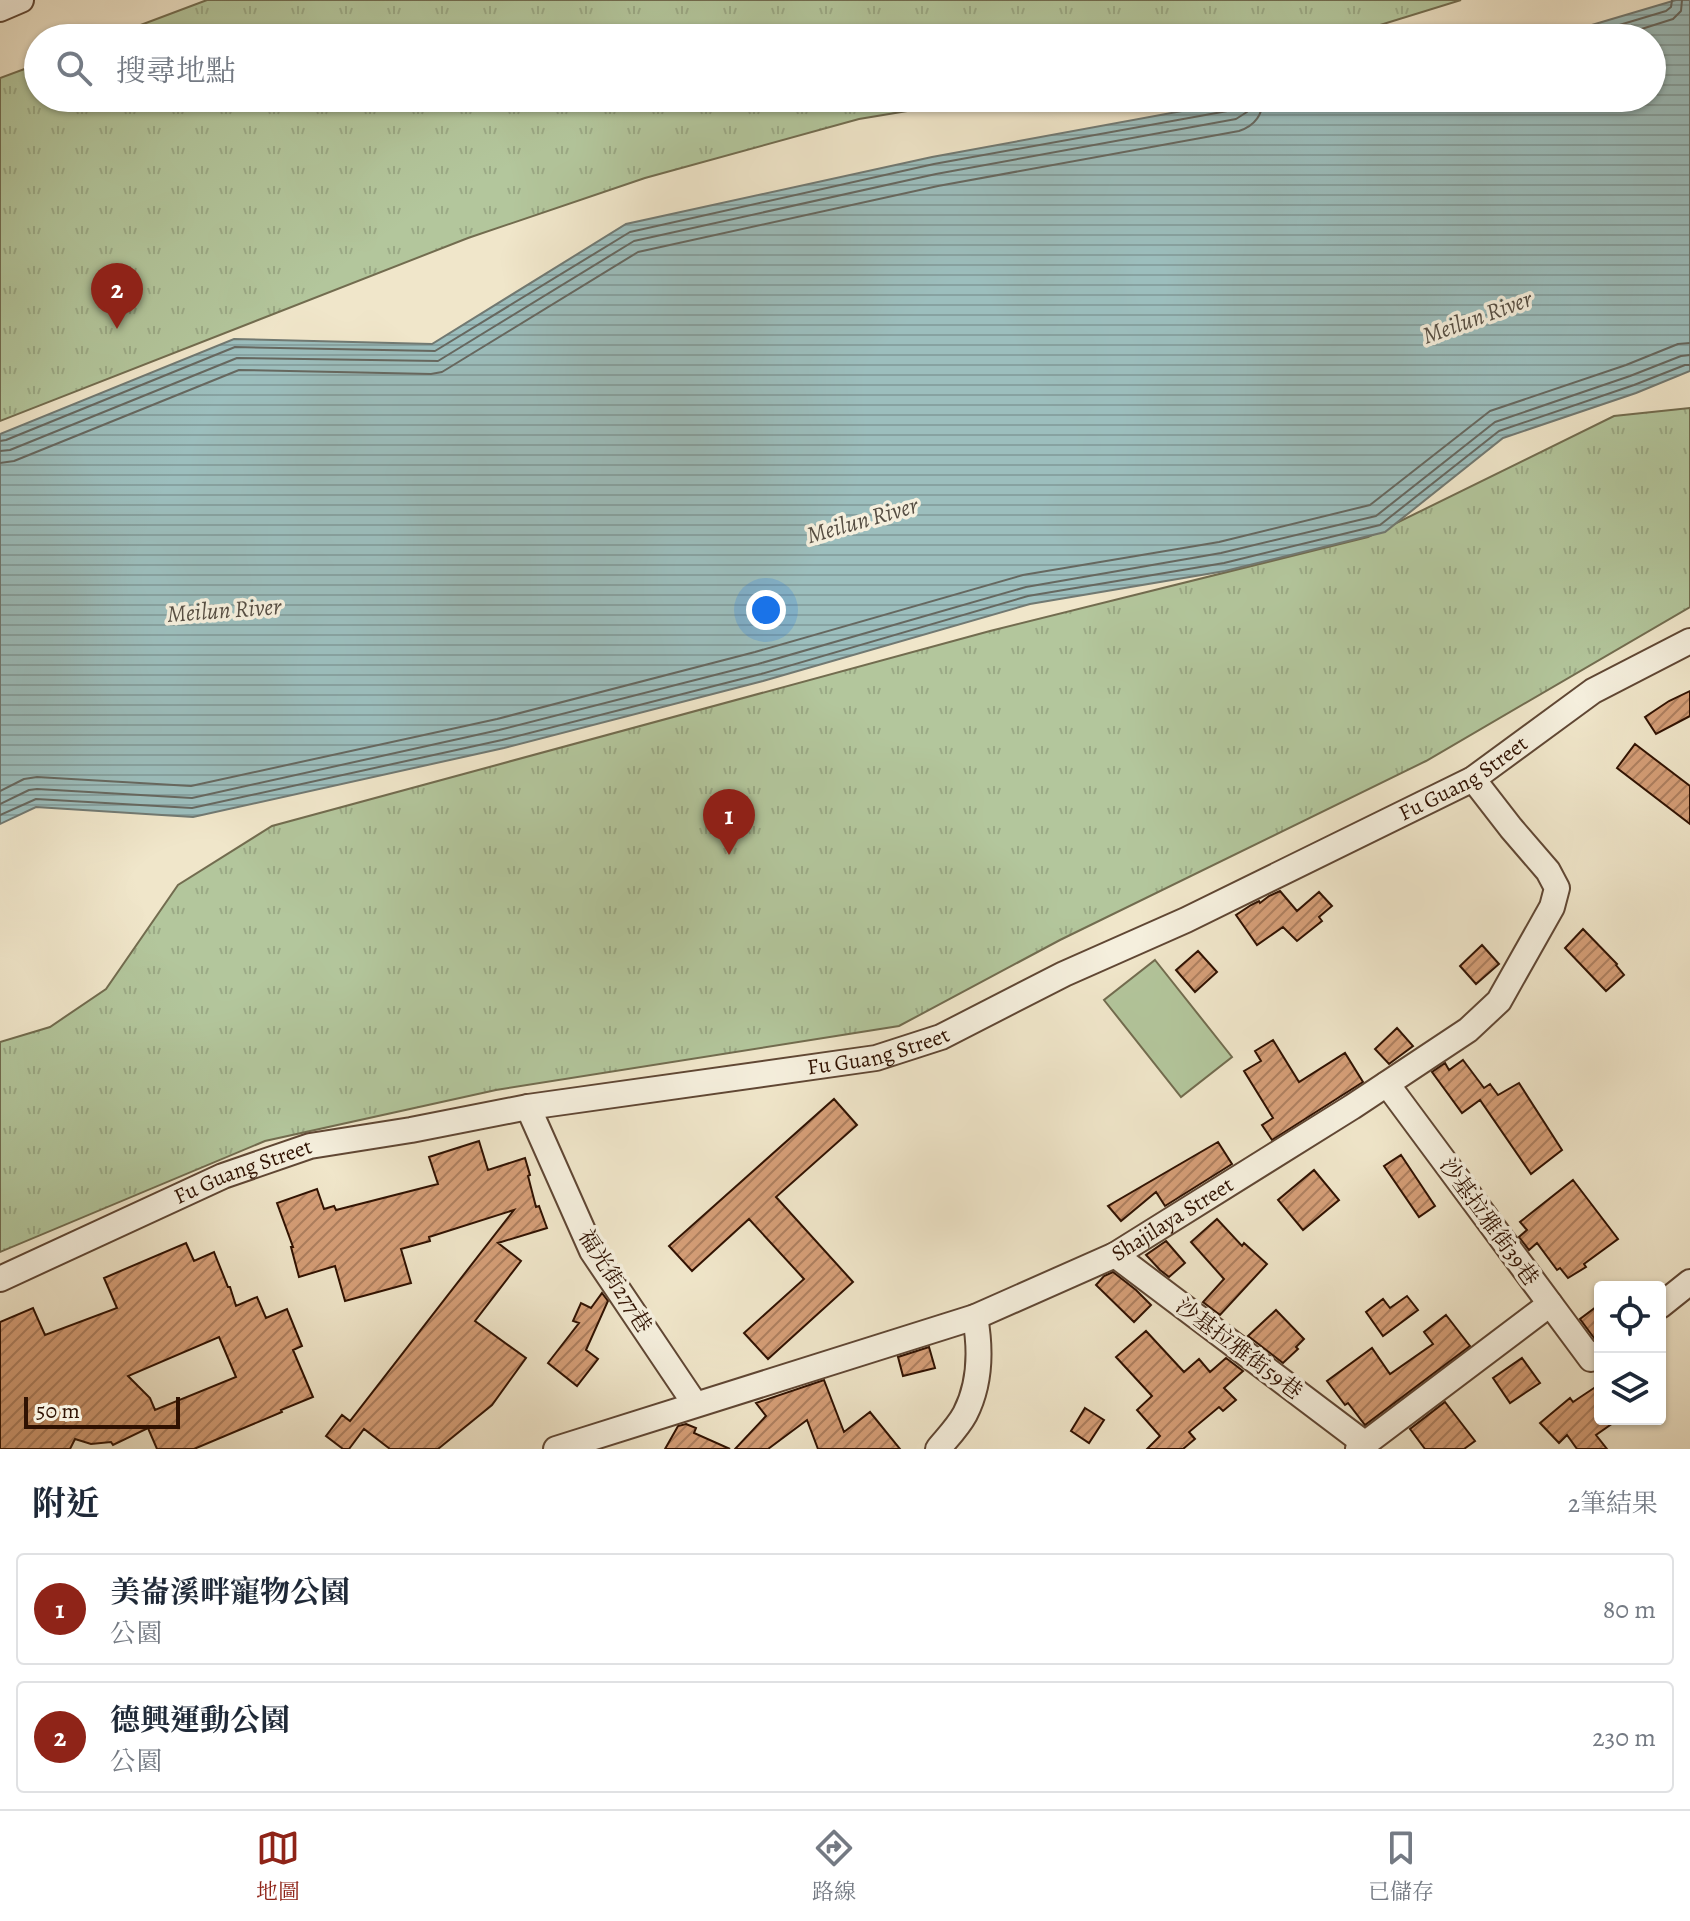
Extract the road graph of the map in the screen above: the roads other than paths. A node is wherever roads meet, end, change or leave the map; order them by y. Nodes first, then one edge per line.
1 (21, 0) edge
2 (0, 9) edge
3 (1690, 641) edge
4 (1473, 779) junction
5 (1387, 1084) junction
6 (528, 1107) junction
7 (1115, 1255) junction
8 (0, 1279) edge
9 (1690, 1282) edge
10 (1666, 1301) edge
11 (1550, 1304) junction
12 (975, 1317) junction
13 (1594, 1354) edge
14 (695, 1404) junction
15 (600, 1443) edge
16 (1361, 1446) edge
17 (556, 1449) edge
18 (938, 1449) edge

1 - 2 street
3 - 4 street, Fu Guang Street
4 - 5 street, Shajilaya Street
4 - 6 street, Fu Guang Street
5 - 7 street, Shajilaya Street
5 - 11 street, 沙基拉雅街39巷
6 - 8 street, Fu Guang Street
6 - 14 street, 福光街277巷
7 - 12 street, Shajilaya Street
7 - 16 street, 沙基拉雅街59巷
9 - 10 street
11 - 13 street, 沙基拉雅街39巷
11 - 16 street
12 - 14 street, Shajilaya Street
12 - 18 street
14 - 15 street, Shajilaya Street
15 - 17 street, Shajilaya Street

